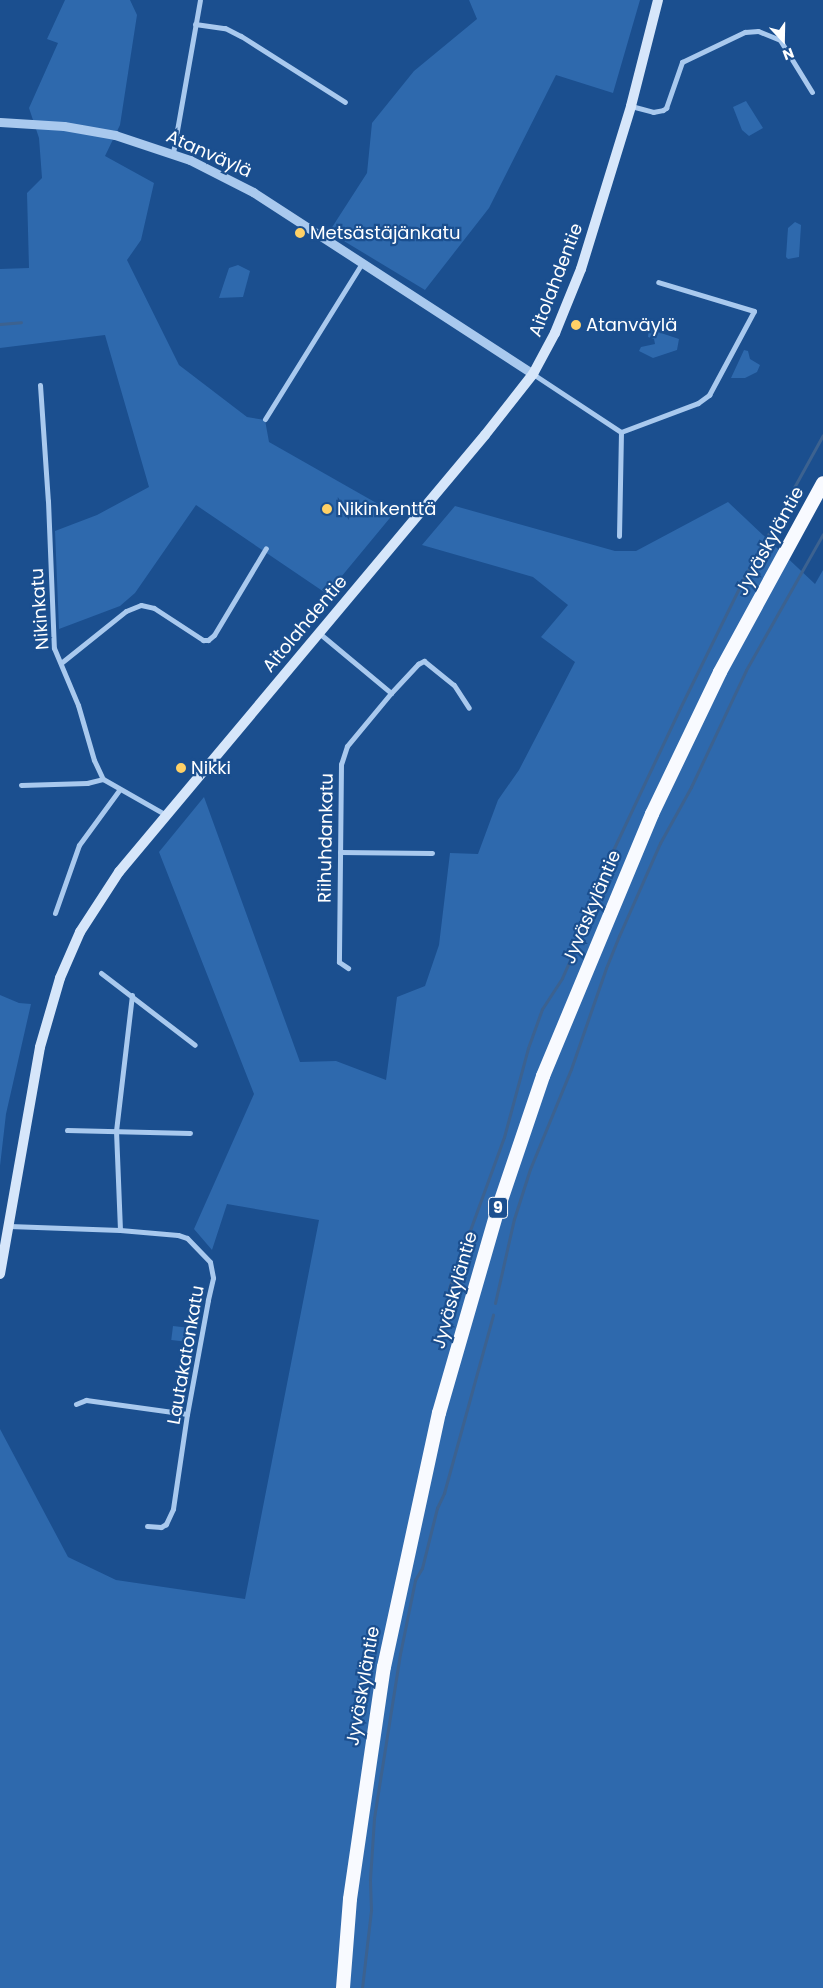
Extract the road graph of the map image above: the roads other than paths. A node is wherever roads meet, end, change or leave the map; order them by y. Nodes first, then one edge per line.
1 (200, 0) edge
2 (658, 0) edge
3 (195, 24) junction
4 (812, 92) dead end
5 (345, 102) dead end
6 (631, 106) junction
7 (0, 122) edge
8 (172, 153) junction
9 (362, 263) junction
10 (658, 282) dead end
11 (533, 374) junction
12 (40, 385) dead end
13 (265, 419) dead end
14 (621, 432) junction
15 (823, 483) edge
16 (619, 536) dead end
17 (266, 548) dead end
18 (319, 633) junction
19 (61, 663) junction
20 (390, 693) junction
21 (470, 708) dead end
22 (103, 779) junction
23 (21, 785) dead end
24 (120, 789) junction
25 (166, 815) junction
26 (340, 852) junction
27 (432, 853) dead end
28 (55, 913) dead end
29 (348, 968) dead end
30 (102, 973) dead end
31 (132, 995) junction
32 (195, 1045) dead end
33 (67, 1130) dead end
34 (116, 1131) junction
35 (190, 1133) dead end
36 (8, 1226) junction
37 (120, 1230) junction
38 (0, 1274) edge
39 (76, 1404) dead end
40 (188, 1414) junction
41 (147, 1526) dead end
42 (343, 1988) edge

1 - 3 street
2 - 6 main road, Aitolahdentie
3 - 5 street
3 - 8 street
4 - 6 street
6 - 11 main road, Aitolahdentie
7 - 8 street, Atanväylä
8 - 9 street, Atanväylä
9 - 11 street, Atanväylä
9 - 13 street
10 - 14 street
11 - 14 street
11 - 18 main road, Aitolahdentie
12 - 19 street, Nikinkatu
14 - 16 street
15 - 42 highway, Jyväskyläntie / 9
17 - 19 street
18 - 20 street
18 - 25 main road, Aitolahdentie
19 - 22 street, Nikinkatu
20 - 21 street, Riihuhdankatu
20 - 26 street, Riihuhdankatu
22 - 23 street
22 - 24 street
24 - 25 street
24 - 28 street
25 - 36 main road, Aitolahdentie
26 - 27 street
26 - 29 street, Riihuhdankatu
30 - 31 street
31 - 32 street
31 - 34 street
33 - 34 street
34 - 35 street
34 - 37 street
36 - 37 street, Lautakatonkatu
36 - 38 main road, Aitolahdentie
37 - 40 street, Lautakatonkatu
39 - 40 street
40 - 41 street, Lautakatonkatu

